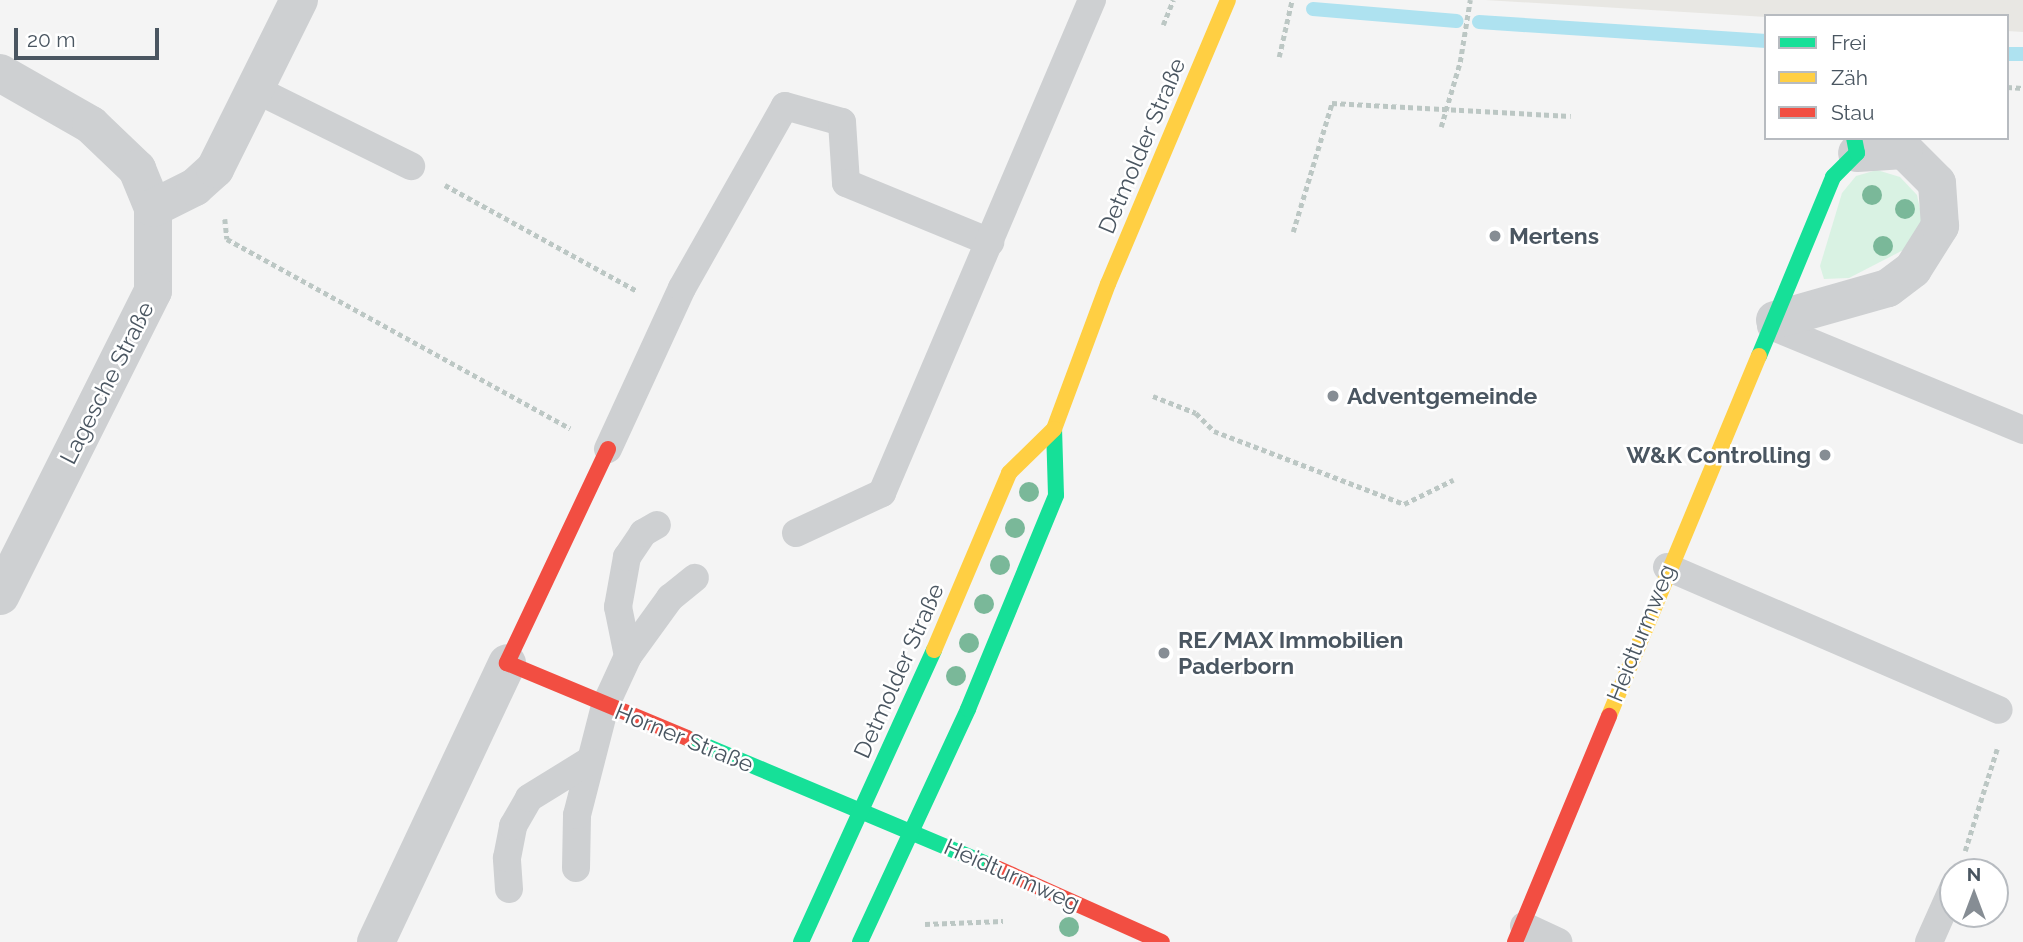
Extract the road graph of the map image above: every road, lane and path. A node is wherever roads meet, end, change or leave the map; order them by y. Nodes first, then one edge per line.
1 (299, 0) edge
2 (1092, 0) edge
3 (1173, 0) edge
4 (1228, 0) edge
5 (1292, 0) edge
6 (1470, 0) edge
7 (1163, 25) dead end
8 (1279, 57) dead end
9 (0, 73) edge
10 (257, 90) junction
11 (1444, 107) junction
12 (1571, 116) dead end
13 (1441, 127) dead end
14 (1856, 146) edge
15 (411, 166) joint
16 (195, 187) junction
17 (153, 208) junction
18 (1293, 232) dead end
19 (990, 242) junction
20 (646, 295) dead end
21 (1773, 323) junction
22 (1153, 396) dead end
23 (1054, 429) junction
24 (2023, 430) edge
25 (608, 449) junction
26 (1453, 480) dead end
27 (657, 524) dead end
28 (796, 533) dead end
29 (1667, 567) junction
30 (695, 578) dead end
31 (0, 596) edge
32 (628, 656) junction
33 (507, 663) junction
34 (605, 706) junction
35 (1999, 710) joint
36 (589, 761) junction
37 (862, 811) junction
38 (912, 832) junction
39 (1963, 858) edge
40 (576, 868) dead end
41 (509, 889) dead end
42 (1939, 920) edge
43 (925, 924) dead end
44 (1016, 925) dead end
45 (1520, 934) edge
46 (376, 942) edge
47 (801, 942) edge
48 (860, 942) edge
49 (1162, 942) edge
50 (1559, 942) edge
51 (1929, 942) edge

1 - 10 street
2 - 19 lane
3 - 7 path
4 - 23 street, Detmolder Straße
5 - 8 path
6 - 11 path
9 - 17 street
10 - 15 lane
10 - 16 street
11 - 12 path
11 - 13 path
11 - 18 path
14 - 21 street, Heidturmweg
14 - 21 street, Heidturmweg
15 - 20 path
16 - 17 street
16 - 25 path
17 - 31 street, Lagesche Straße
19 - 25 lane
19 - 28 lane
21 - 24 lane
21 - 29 street, Heidturmweg
22 - 26 path
23 - 37 street, Detmolder Straße
23 - 38 street, Detmolder Straße
25 - 33 street
27 - 32 lane
29 - 35 lane
29 - 45 street, Heidturmweg
30 - 32 lane
32 - 34 lane
33 - 34 street, Horner Straße
33 - 46 street
34 - 36 lane
34 - 37 street, Horner Straße
35 - 39 path
36 - 40 lane
36 - 41 lane
37 - 38 street, Heidturmweg
37 - 47 street, Detmolder Straße
38 - 48 street, Detmolder Straße
38 - 49 street, Heidturmweg
42 - 51 lane
43 - 44 path
45 - 50 lane

